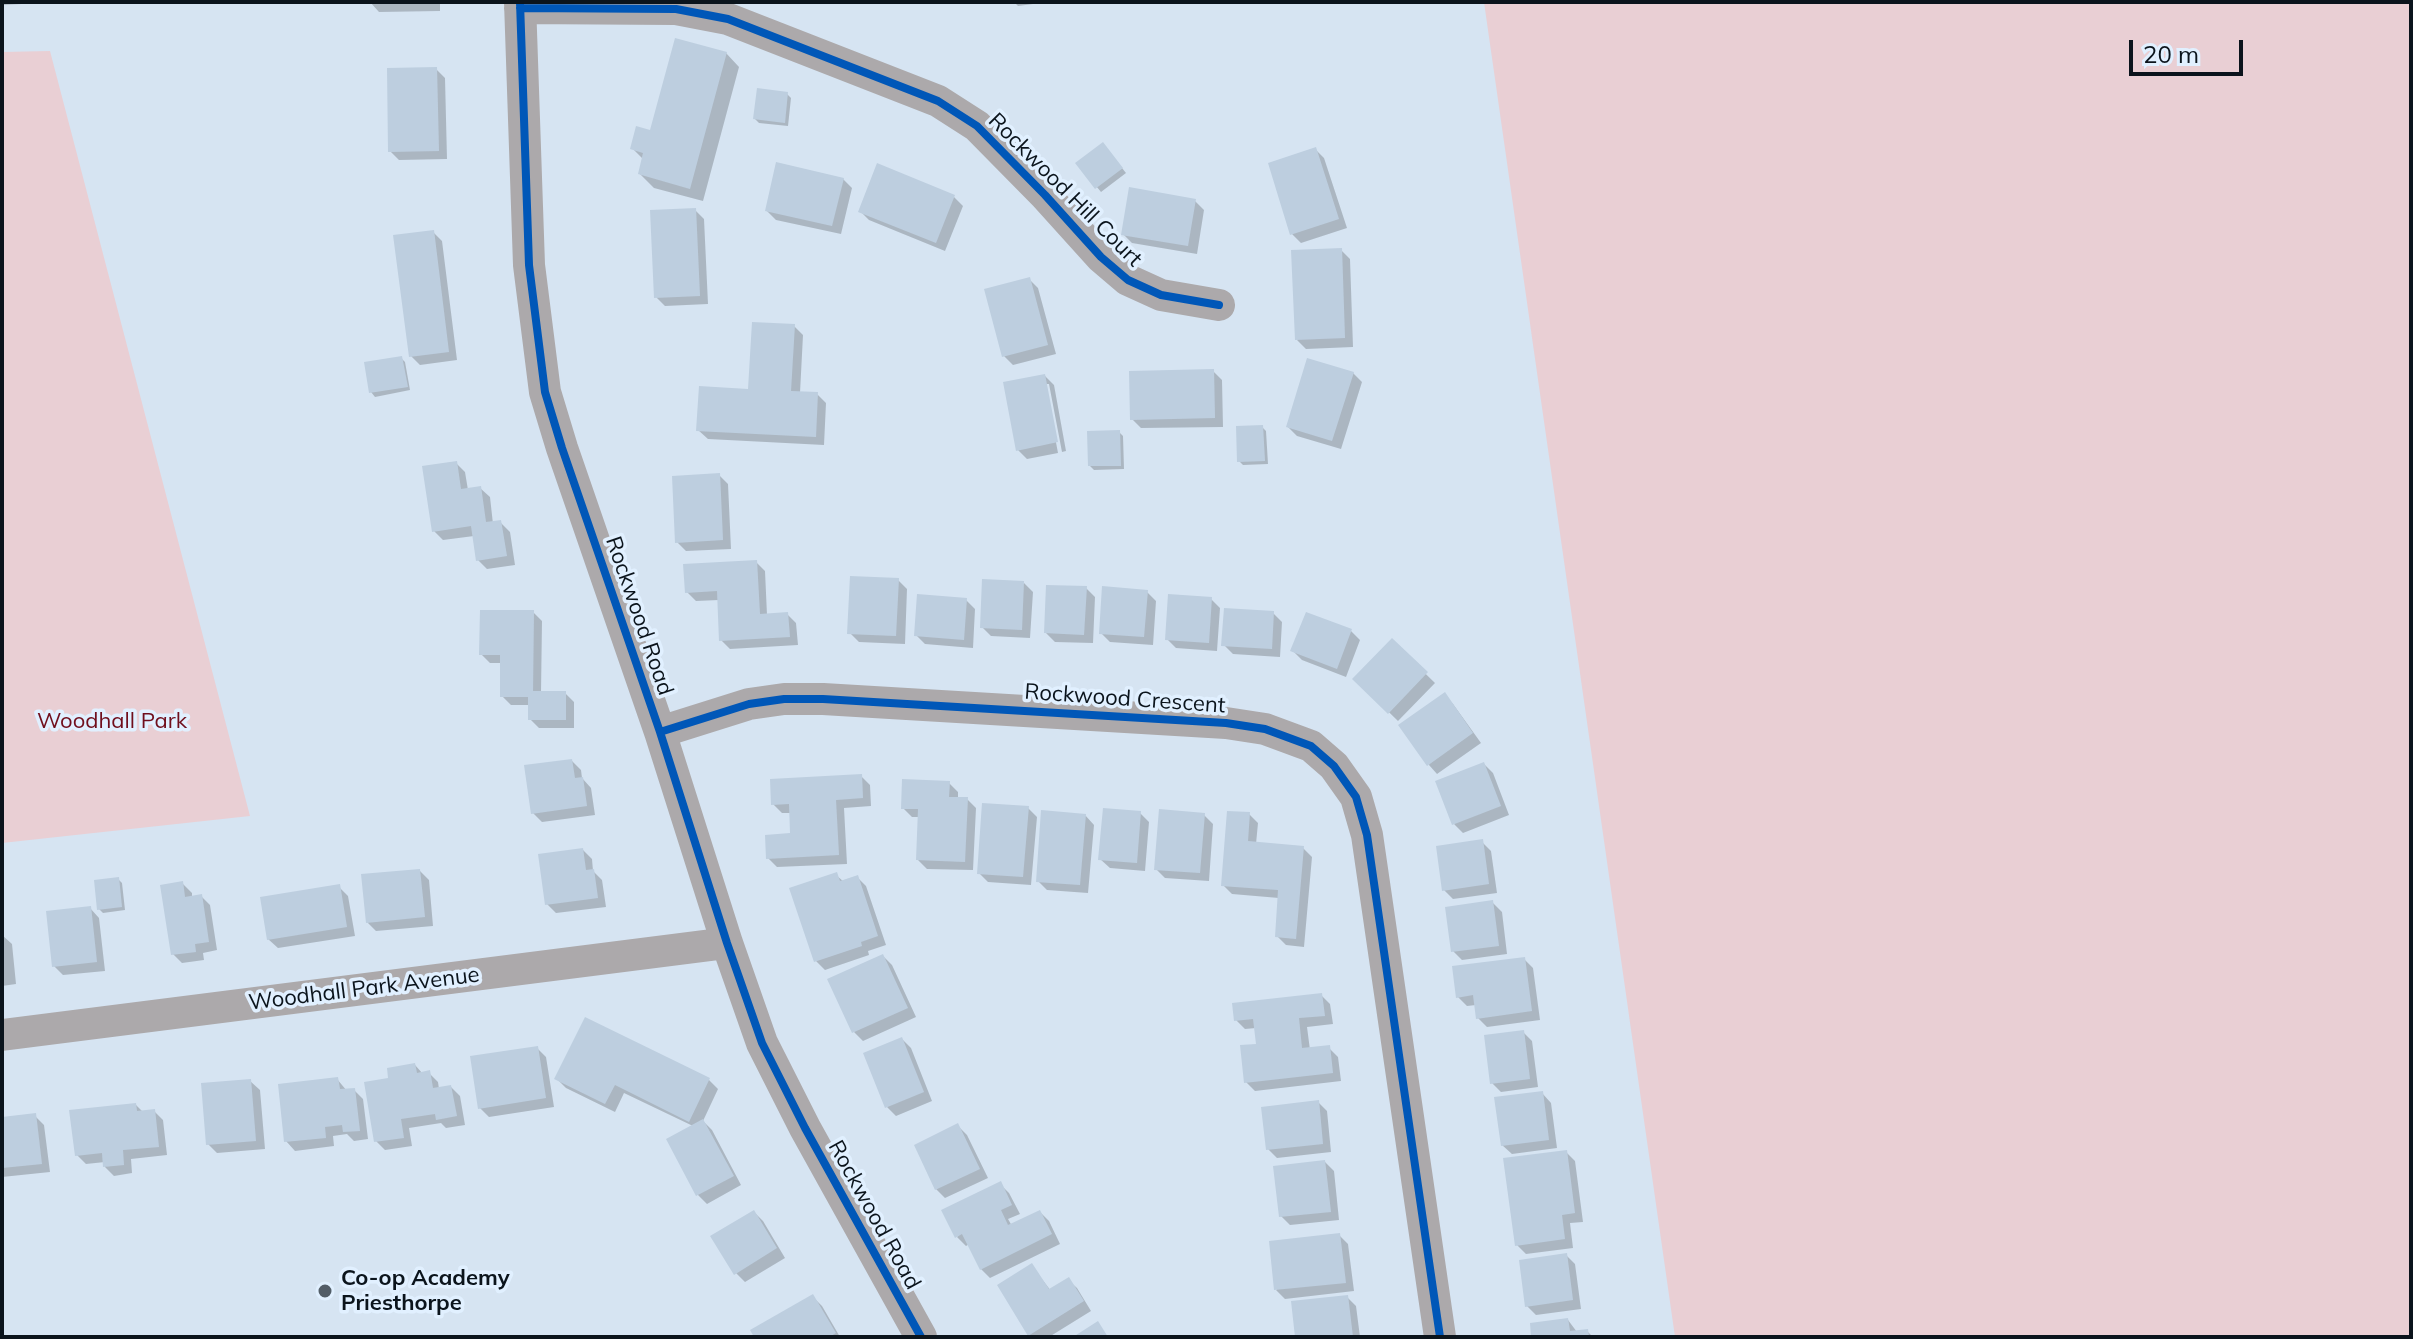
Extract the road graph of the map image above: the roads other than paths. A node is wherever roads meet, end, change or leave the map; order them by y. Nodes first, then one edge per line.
1 (520, 5) edge
2 (1219, 305) dead end
3 (660, 732) junction
4 (727, 943) junction
5 (2, 1035) edge
6 (921, 1337) edge
7 (1440, 1337) edge

1 - 2 street, Rockwood Hill Court
1 - 3 street, Rockwood Road
3 - 4 street, Rockwood Road
3 - 7 street, Rockwood Crescent
4 - 5 street, Woodhall Park Avenue
4 - 6 street, Rockwood Road

